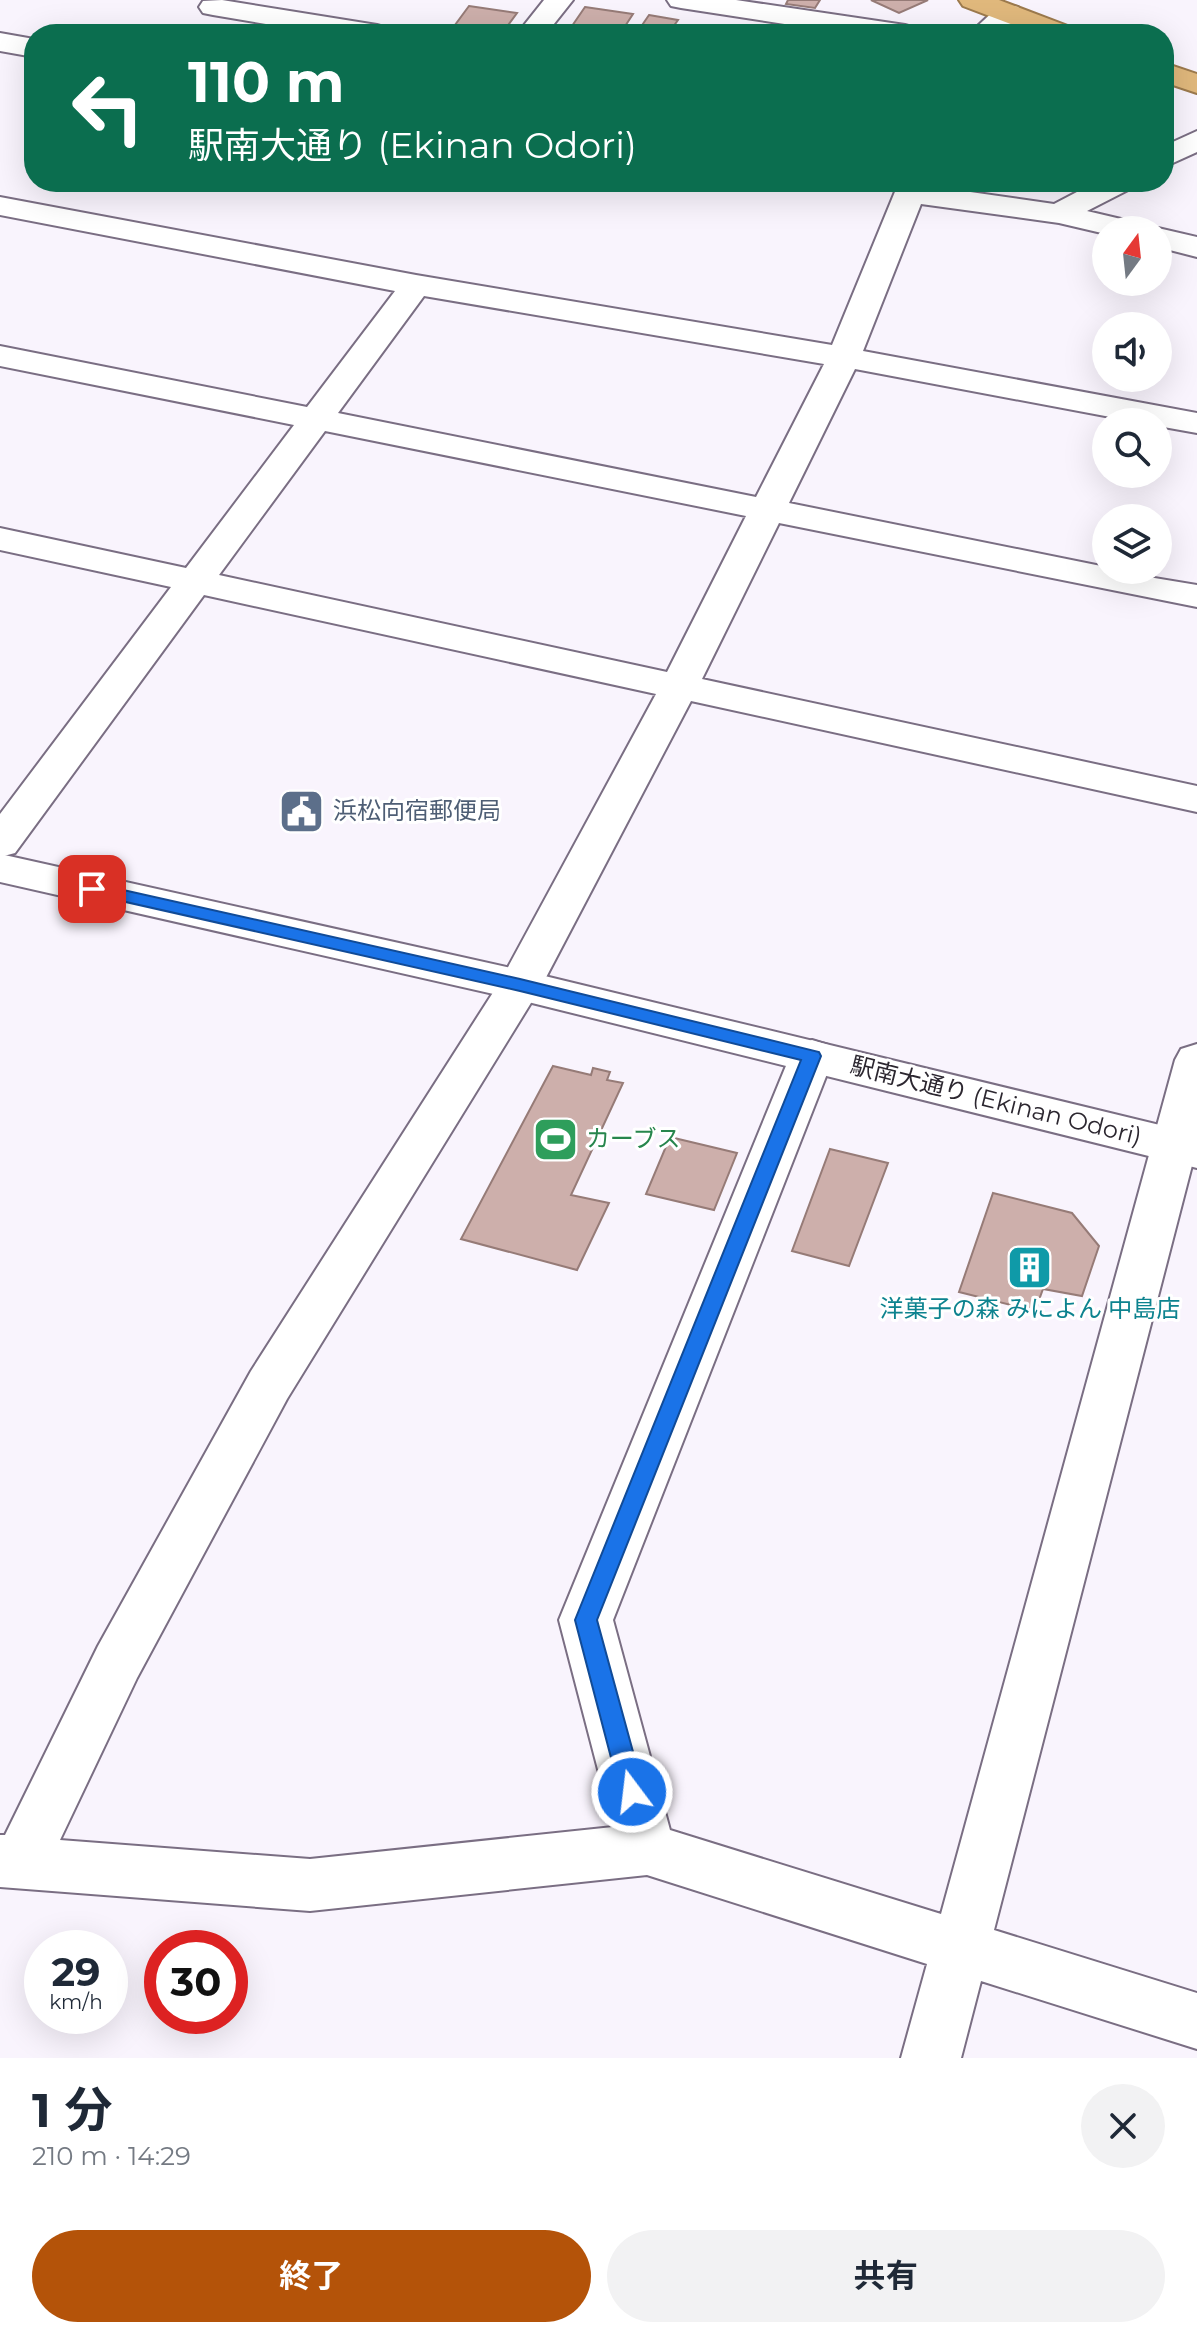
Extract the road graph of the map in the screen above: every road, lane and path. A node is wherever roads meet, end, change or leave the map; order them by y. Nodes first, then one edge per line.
1 (559, 0) edge
2 (681, 0) edge
3 (973, 0) edge
4 (209, 11) edge
5 (1008, 13) junction
6 (304, 24) edge
7 (539, 24) edge
8 (839, 24) edge
9 (995, 24) edge
10 (1037, 24) edge
11 (0, 42) edge
12 (24, 46) edge
13 (1174, 76) edge
14 (1197, 84) edge
15 (1197, 140) edge
16 (1174, 153) edge
17 (33, 192) edge
18 (909, 192) edge
19 (934, 192) edge
20 (1100, 192) edge
21 (1059, 214) junction
22 (6, 215) edge
23 (1092, 222) edge
24 (1172, 241) edge
25 (1197, 247) edge
26 (416, 285) junction
27 (0, 356) edge
28 (844, 357) junction
29 (314, 421) junction
30 (1197, 423) edge
31 (766, 510) junction
32 (0, 539) edge
33 (195, 582) junction
34 (1197, 596) edge
35 (680, 685) junction
36 (1197, 799) edge
37 (0, 843) edge
38 (0, 868) edge
39 (520, 985) junction
40 (812, 1056) junction
41 (1197, 1060) edge
42 (1186, 1148) edge
43 (647, 1849) junction
44 (10, 1863) edge
45 (961, 1946) junction
46 (1197, 2021) edge
47 (931, 2058) edge

1 - 7 street
2 - 8 street
3 - 5 highway
4 - 6 street
5 - 9 street
5 - 10 highway
11 - 12 street
13 - 14 highway
15 - 16 street
17 - 22 street
18 - 28 street
19 - 21 street
20 - 21 street
21 - 23 street
22 - 26 street
24 - 25 street
26 - 28 street
26 - 29 street
27 - 29 street
28 - 30 street
28 - 31 street
29 - 31 street
29 - 33 street
31 - 34 street
31 - 35 street
32 - 33 street
33 - 35 street
33 - 37 street
35 - 36 street
35 - 39 street
38 - 39 street, 駅南大通り (Ekinan Odori)
39 - 40 street, 駅南大通り (Ekinan Odori)
39 - 44 street
40 - 42 street, 駅南大通り (Ekinan Odori)
40 - 43 street
41 - 42 street
42 - 45 street
43 - 44 street
43 - 45 street
45 - 46 street
45 - 47 street

